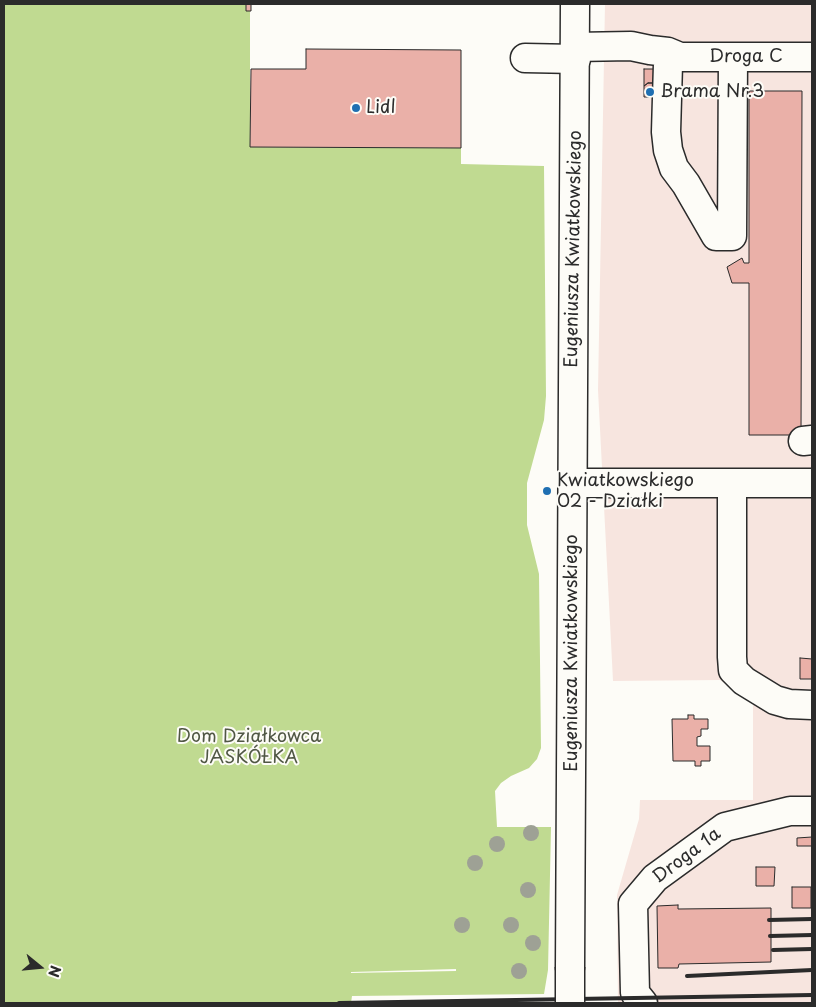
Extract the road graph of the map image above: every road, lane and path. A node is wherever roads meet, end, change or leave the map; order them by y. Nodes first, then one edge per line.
1 (575, 4) edge
2 (575, 56) junction
3 (733, 57) junction
4 (812, 57) edge
5 (525, 58) dead end
6 (664, 59) junction
7 (573, 483) junction
8 (732, 483) junction
9 (812, 483) edge
10 (812, 705) edge
11 (801, 811) edge
12 (570, 1003) edge
13 (643, 1003) edge

1 - 2 main road, Eugeniusza Kwiatkowskiego
2 - 5 main road, Droga C
2 - 6 main road, Droga C
2 - 7 main road, Eugeniusza Kwiatkowskiego
3 - 4 main road, Droga C
3 - 6 main road, Droga C
3 - 6 main road
7 - 8 main road
7 - 12 main road, Eugeniusza Kwiatkowskiego, bridge
8 - 9 main road
8 - 10 main road
11 - 13 main road, Droga 1a

